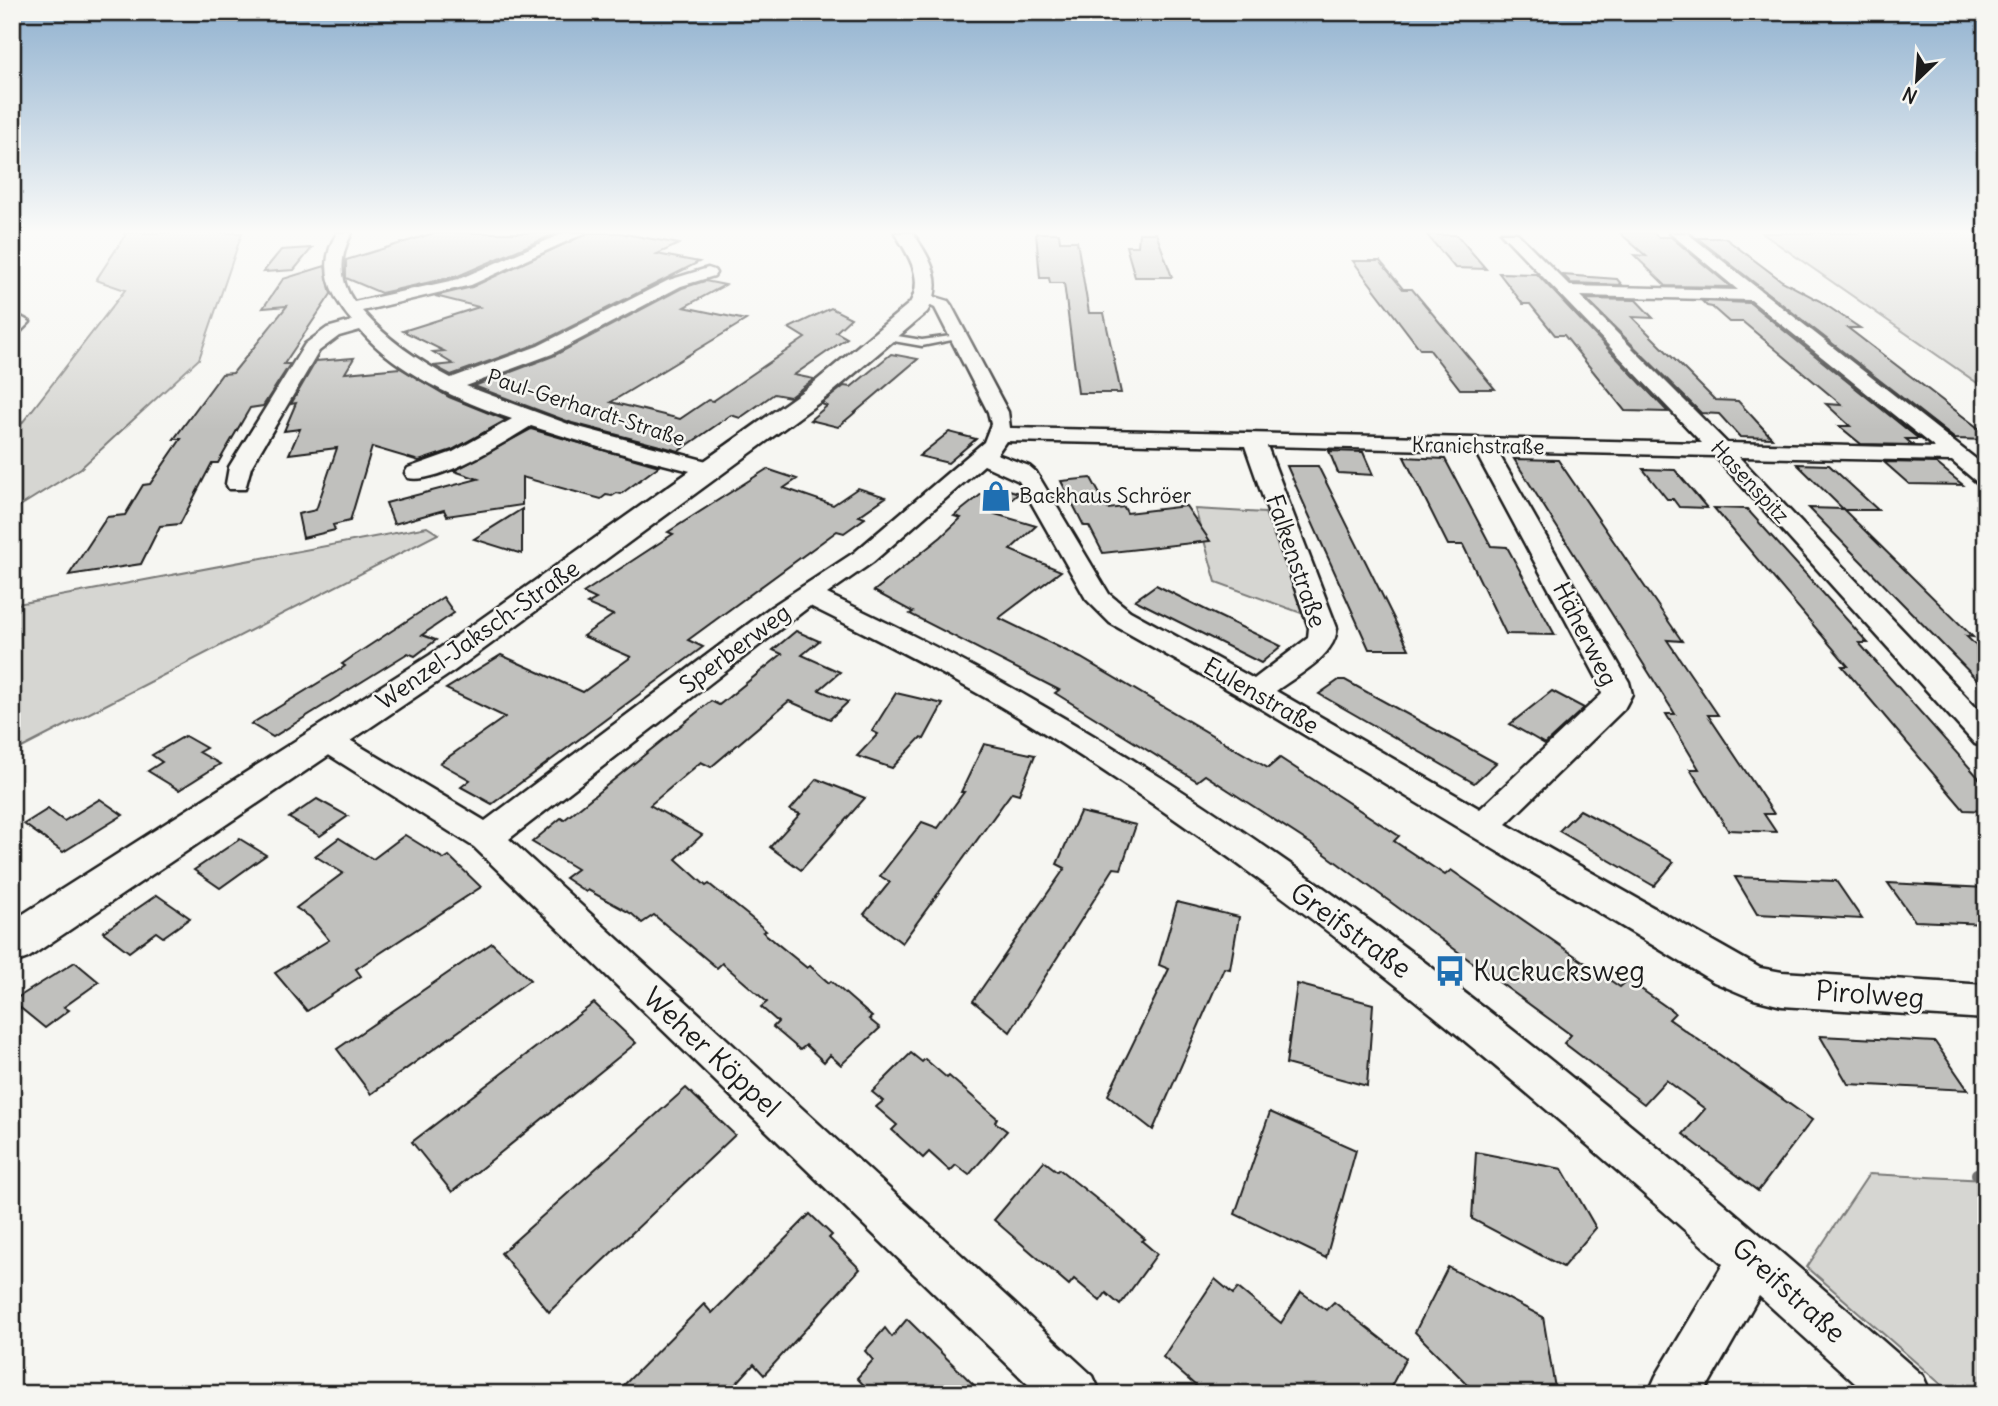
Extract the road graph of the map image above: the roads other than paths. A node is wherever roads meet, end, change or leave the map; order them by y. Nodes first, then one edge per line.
1 (343, 299) edge
2 (408, 299) edge
3 (645, 299) edge
4 (925, 299) joint
5 (1571, 299) edge
6 (1759, 299) edge
7 (355, 316) junction
8 (12, 317) edge
9 (12, 330) edge
10 (885, 337) junction
11 (958, 338) junction
12 (451, 385) junction
13 (529, 418) junction
14 (1254, 442) junction
15 (991, 445) junction
16 (1483, 446) junction
17 (1721, 450) junction
18 (1956, 455) junction
19 (710, 469) junction
20 (416, 473) dead end
21 (1986, 478) edge
22 (237, 484) dead end
23 (809, 595) junction
24 (1255, 692) junction
25 (1986, 737) edge
26 (327, 740) junction
27 (1483, 826) junction
28 (486, 838) junction
29 (12, 946) edge
30 (1754, 983) joint
31 (1986, 1002) edge
32 (1754, 1258) junction
33 (1075, 1394) edge
34 (1674, 1394) edge
35 (1905, 1394) edge

1 - 7 street, Paul-Gerhardt-Straße
2 - 7 street
3 - 12 street
4 - 10 street, Wenzel-Jaksch-Straße
4 - 11 street
5 - 17 street, Hasenspitz
6 - 18 street
7 - 12 street, Paul-Gerhardt-Straße
7 - 22 street
8 - 9 street
10 - 11 lane
10 - 19 street, Wenzel-Jaksch-Straße
11 - 15 street
12 - 13 street, Paul-Gerhardt-Straße
13 - 19 street, Paul-Gerhardt-Straße
13 - 20 street
14 - 15 street, Kranichstraße
14 - 16 street, Kranichstraße
14 - 24 street, Falkenstraße
15 - 23 street, Sperberweg
15 - 24 street, Eulenstraße
16 - 17 street, Kranichstraße
16 - 27 street, Häherweg
17 - 18 street, Kranichstraße
17 - 25 street, Hasenspitz
18 - 21 street
19 - 26 street, Wenzel-Jaksch-Straße
23 - 28 street, Sperberweg
23 - 32 street, Greifstraße
24 - 27 street, Eulenstraße
26 - 28 street, Weher Köppel
26 - 29 street, Wenzel-Jaksch-Straße
27 - 30 street, Eulenstraße
28 - 33 street, Weher Köppel
30 - 31 street, Pirolweg
32 - 34 street
32 - 35 street, Greifstraße

